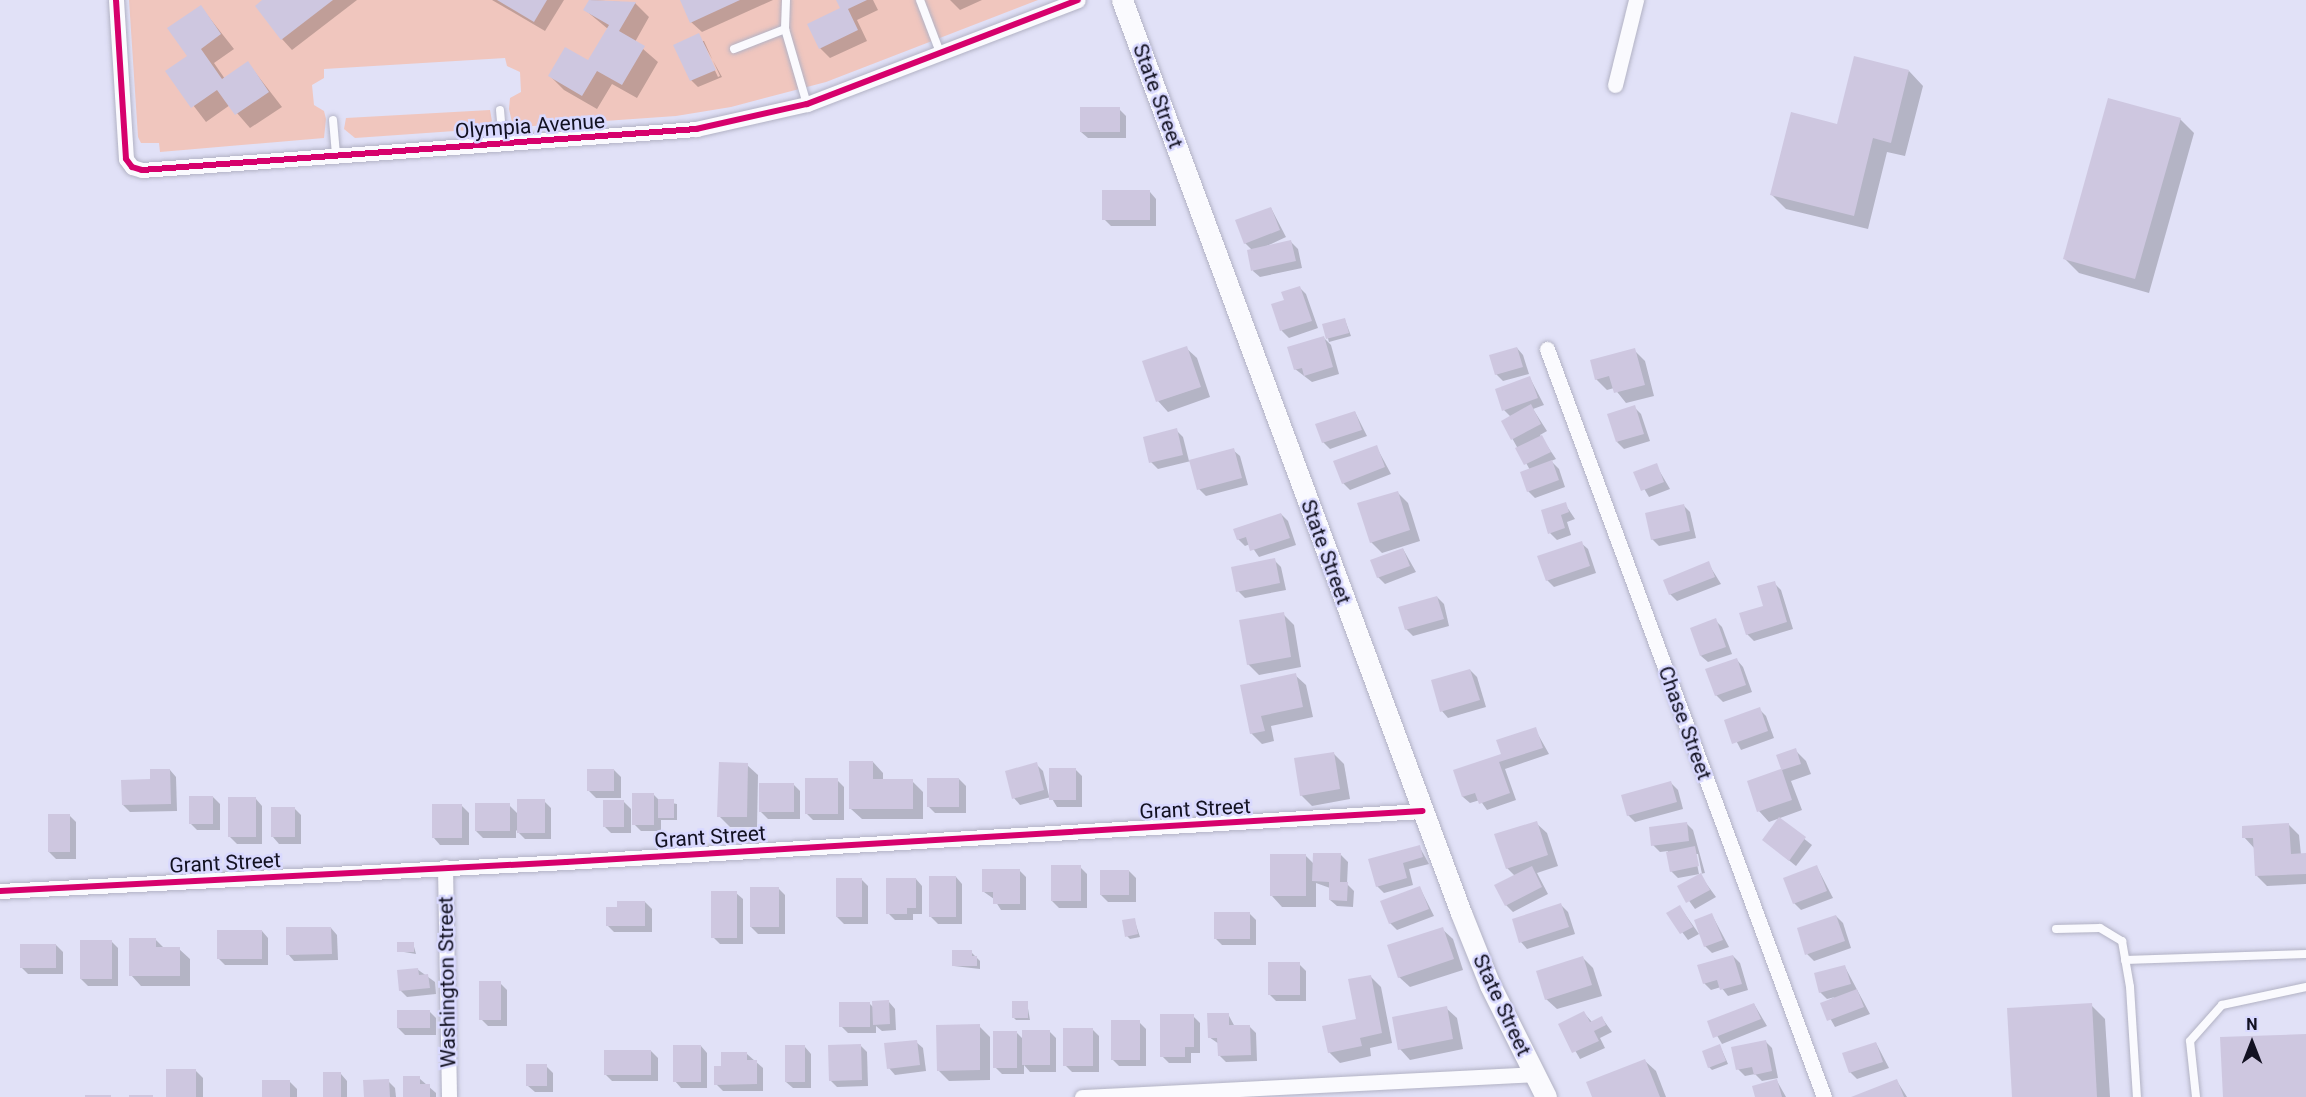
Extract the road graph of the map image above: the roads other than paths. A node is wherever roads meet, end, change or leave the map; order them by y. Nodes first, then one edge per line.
1 (116, 0) edge
2 (786, 0) edge
3 (920, 0) edge
4 (1078, 0) edge
5 (1122, 0) edge
6 (1636, 0) edge
7 (785, 29) junction
8 (734, 49) dead end
9 (941, 55) junction
10 (1615, 85) dead end
11 (807, 104) junction
12 (500, 110) dead end
13 (333, 120) dead end
14 (503, 144) junction
15 (336, 155) junction
16 (1547, 349) dead end
17 (1422, 811) junction
18 (445, 867) junction
19 (0, 891) edge
20 (2056, 929) dead end
21 (2306, 954) edge
22 (2125, 960) junction
23 (2306, 987) edge
24 (1535, 1074) junction
25 (449, 1097) edge
26 (1082, 1097) edge
27 (1546, 1097) edge
28 (1824, 1097) edge
29 (2137, 1097) edge
30 (2196, 1097) edge

1 - 15 street, Olympia Avenue
2 - 7 lane
3 - 9 lane
4 - 9 street, Olympia Avenue
5 - 17 main road, State Street
6 - 10 street
7 - 8 lane
7 - 11 lane
9 - 11 street, Olympia Avenue
11 - 14 street, Olympia Avenue
12 - 14 lane
13 - 15 lane
14 - 15 street, Olympia Avenue
16 - 28 street, Chase Street
17 - 18 street, Grant Street
17 - 24 main road, State Street
18 - 19 street, Grant Street
18 - 25 street, Washington Street
20 - 22 lane
21 - 22 lane
22 - 29 lane
23 - 30 lane
24 - 26 street
24 - 27 main road, State Street

